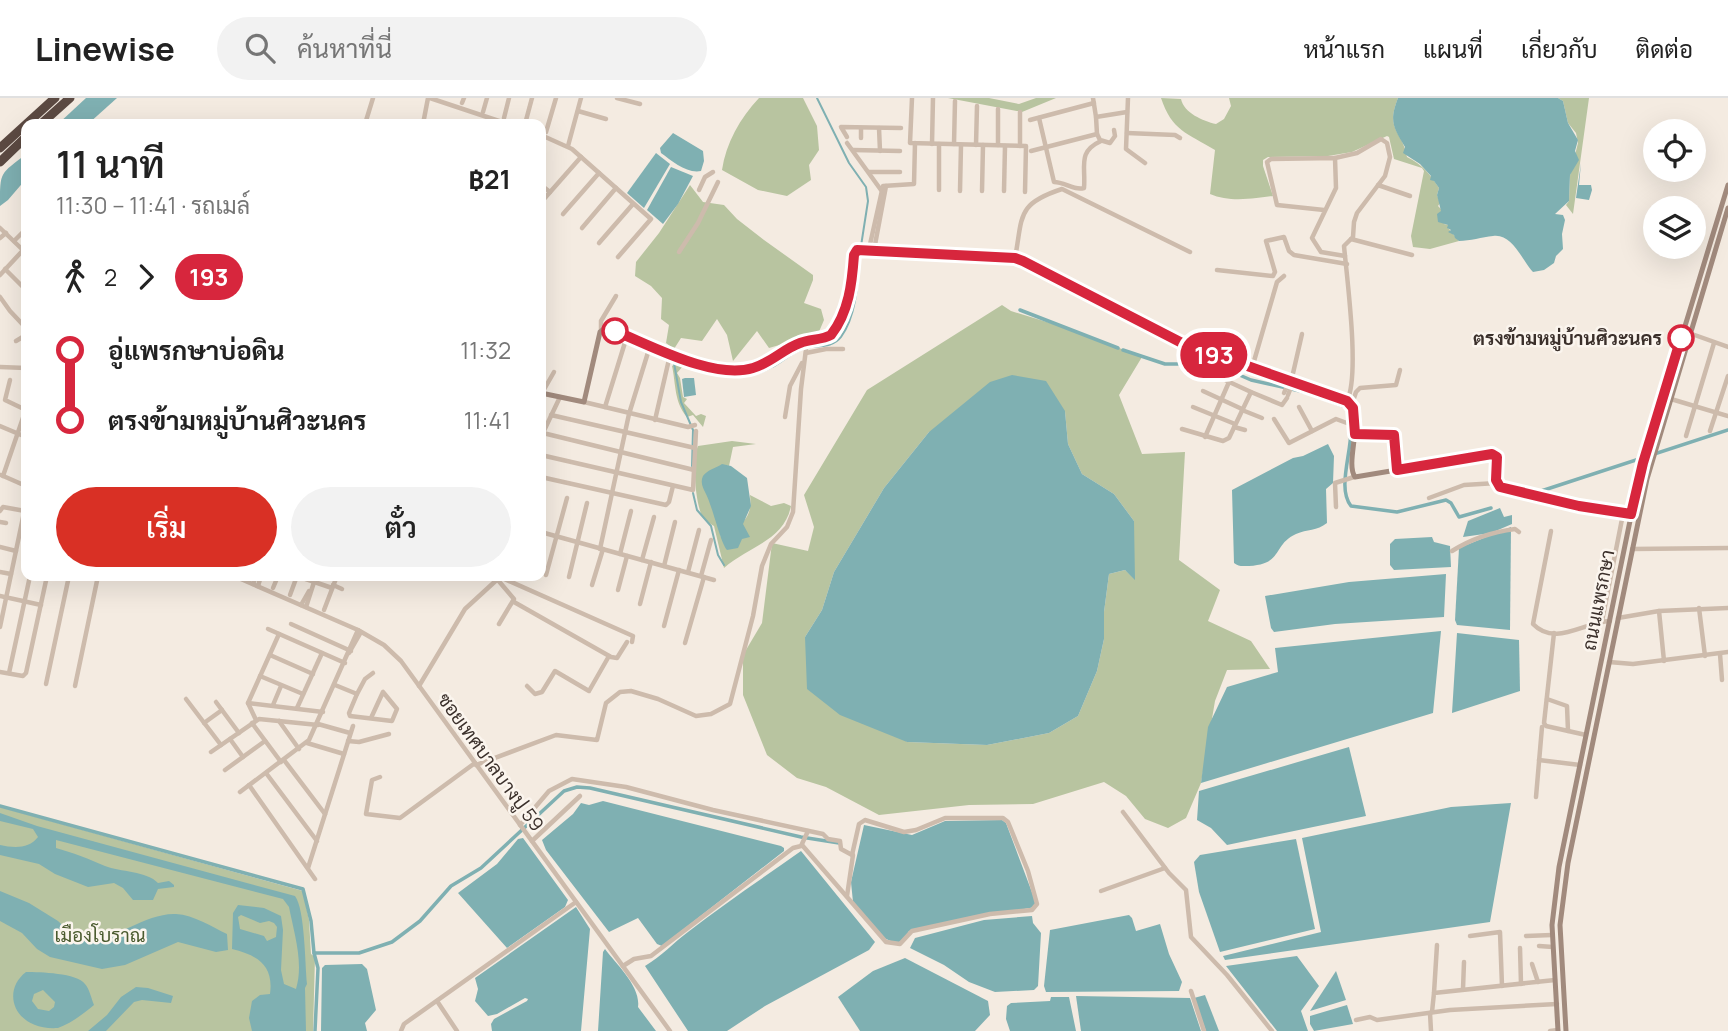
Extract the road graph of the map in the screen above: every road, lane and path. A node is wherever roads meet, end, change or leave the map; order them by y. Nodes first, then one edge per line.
1 (55, 98) edge
2 (70, 98) edge
3 (373, 98) edge
4 (427, 98) edge
5 (487, 98) edge
6 (509, 98) edge
7 (533, 98) edge
8 (556, 98) edge
9 (581, 98) edge
10 (617, 98) edge
11 (912, 98) edge
12 (933, 98) edge
13 (1128, 98) edge
14 (955, 101) dead end
15 (1094, 101) edge
16 (640, 104) dead end
17 (976, 106) dead end
18 (998, 109) dead end
19 (578, 111) junction
20 (483, 112) dead end
21 (1127, 112) junction
22 (1020, 113) dead end
23 (1096, 117) junction
24 (503, 118) dead end
25 (1039, 118) junction
26 (32, 119) edge
27 (47, 119) edge
28 (367, 119) edge
29 (424, 119) edge
30 (485, 119) edge
31 (527, 119) edge
32 (606, 119) dead end
33 (1030, 120) dead end
34 (546, 127) edge
35 (860, 128) junction
36 (879, 128) junction
37 (901, 128) dead end
38 (21, 129) edge
39 (1114, 130) dead end
40 (1128, 133) junction
41 (1097, 134) junction
42 (546, 137) edge
43 (861, 138) dead end
44 (1180, 138) dead end
45 (1101, 141) junction
46 (21, 142) edge
47 (915, 144) junction
48 (933, 144) junction
49 (939, 144) junction
50 (958, 144) junction
51 (976, 145) junction
52 (983, 145) junction
53 (998, 145) junction
54 (568, 146) junction
55 (1005, 146) junction
56 (1020, 146) junction
57 (1045, 147) junction
58 (0, 148) edge
59 (852, 150) junction
60 (880, 150) junction
61 (900, 151) dead end
62 (1031, 151) dead end
63 (581, 157) junction
64 (1335, 158) junction
65 (0, 162) edge
66 (1145, 163) dead end
67 (713, 172) dead end
68 (868, 172) junction
69 (900, 172) dead end
70 (599, 173) junction
71 (718, 182) dead end
72 (887, 185) junction
73 (1377, 185) junction
74 (1728, 185) edge
75 (616, 188) junction
76 (546, 189) edge
77 (699, 190) dead end
78 (881, 190) junction
79 (939, 190) dead end
80 (960, 191) dead end
81 (982, 191) dead end
82 (1004, 191) dead end
83 (550, 192) junction
84 (1026, 192) dead end
85 (1410, 196) dead end
86 (546, 197) edge
87 (633, 204) junction
88 (1728, 208) edge
89 (1324, 210) junction
90 (563, 214) dead end
91 (0, 228) edge
92 (582, 228) dead end
93 (1725, 228) edge
94 (6, 233) junction
95 (21, 234) edge
96 (0, 238) edge
97 (1351, 239) junction
98 (14, 241) junction
99 (600, 243) dead end
100 (21, 247) edge
101 (871, 250) junction
102 (680, 252) dead end
103 (1190, 252) dead end
104 (21, 254) edge
105 (1412, 255) dead end
106 (1346, 256) junction
107 (618, 257) dead end
108 (1015, 258) junction
109 (1347, 264) junction
110 (5, 269) junction
111 (1217, 270) dead end
112 (0, 275) edge
113 (1284, 276) dead end
114 (21, 285) edge
115 (616, 296) dead end
116 (0, 297) edge
117 (21, 323) edge
118 (601, 330) junction
119 (1687, 332) junction
120 (1303, 334) dead end
121 (21, 338) edge
122 (626, 339) junction
123 (16, 341) dead end
124 (1714, 343) junction
125 (805, 347) junction
126 (1728, 347) edge
127 (648, 349) junction
128 (843, 349) dead end
129 (670, 359) junction
130 (803, 362) junction
131 (0, 367) edge
132 (21, 368) edge
133 (1252, 368) junction
134 (1400, 370) dead end
135 (554, 372) dead end
136 (1212, 374) dead end
137 (1728, 376) edge
138 (10, 380) dead end
139 (1291, 382) junction
140 (1229, 383) junction
141 (546, 386) edge
142 (1203, 391) dead end
143 (1251, 391) junction
144 (546, 394) edge
145 (560, 397) junction
146 (1670, 398) junction
147 (1221, 399) junction
148 (584, 402) junction
149 (1350, 403) junction
150 (1695, 406) junction
151 (605, 407) junction
152 (1193, 407) dead end
153 (1299, 407) dead end
154 (21, 408) edge
155 (1242, 409) junction
156 (1715, 413) junction
157 (629, 414) junction
158 (551, 415) junction
159 (1213, 415) junction
160 (1728, 416) edge
161 (785, 417) dead end
162 (1262, 418) dead end
163 (1274, 419) dead end
164 (655, 420) junction
165 (21, 423) edge
166 (1235, 425) junction
167 (0, 426) edge
168 (546, 426) edge
169 (1355, 426) junction
170 (1182, 429) dead end
171 (1245, 430) dead end
172 (1312, 431) junction
173 (1710, 431) dead end
174 (17, 433) junction
175 (625, 433) junction
176 (1355, 434) junction
177 (21, 435) edge
178 (546, 436) edge
179 (1686, 436) dead end
180 (1205, 437) junction
181 (693, 448) junction
182 (620, 453) junction
183 (546, 457) edge
184 (693, 469) junction
185 (1397, 470) junction
186 (616, 472) junction
187 (1, 475) edge
188 (1354, 477) junction
189 (546, 478) edge
190 (1497, 483) junction
191 (21, 484) edge
192 (673, 486) junction
193 (612, 493) junction
194 (567, 498) dead end
195 (1429, 498) dead end
196 (587, 503) dead end
197 (1336, 506) dead end
198 (0, 510) edge
199 (21, 510) edge
200 (631, 511) dead end
201 (1623, 514) junction
202 (1631, 514) junction
203 (654, 517) dead end
204 (675, 522) dead end
205 (699, 530) dead end
206 (1551, 531) dead end
207 (1519, 532) dead end
208 (21, 533) edge
209 (546, 534) edge
210 (556, 537) junction
211 (710, 540) dead end
212 (578, 543) junction
213 (0, 547) edge
214 (1728, 548) edge
215 (602, 549) junction
216 (1631, 549) junction
217 (16, 551) junction
218 (1452, 551) dead end
219 (620, 554) junction
220 (627, 556) junction
221 (642, 560) junction
222 (651, 562) junction
223 (664, 566) junction
224 (679, 570) junction
225 (0, 572) edge
226 (688, 572) junction
227 (11, 574) junction
228 (546, 575) dead end
229 (569, 576) dead end
230 (702, 576) junction
231 (714, 580) dead end
232 (29, 581) edge
233 (46, 581) edge
234 (68, 581) edge
235 (97, 581) edge
236 (246, 581) edge
237 (257, 581) edge
238 (276, 581) edge
239 (295, 581) edge
240 (311, 581) edge
241 (334, 581) edge
242 (495, 581) edge
243 (502, 581) edge
244 (508, 581) edge
245 (314, 582) junction
246 (255, 585) junction
247 (592, 585) dead end
248 (332, 586) junction
249 (273, 588) dead end
250 (342, 589) dead end
251 (618, 590) dead end
252 (290, 595) dead end
253 (3, 596) edge
254 (24, 601) junction
255 (514, 602) junction
256 (640, 604) dead end
257 (41, 605) junction
258 (303, 606) junction
259 (1699, 608) junction
260 (1728, 608) edge
261 (324, 610) dead end
262 (1659, 611) junction
263 (1618, 618) junction
264 (1602, 621) junction
265 (1610, 621) junction
266 (0, 623) edge
267 (291, 624) dead end
268 (499, 624) dead end
269 (664, 626) dead end
270 (268, 629) dead end
271 (359, 631) junction
272 (1554, 633) junction
273 (279, 634) junction
274 (685, 643) dead end
275 (349, 651) junction
276 (1728, 652) edge
277 (321, 653) junction
278 (1720, 654) junction
279 (270, 655) junction
280 (609, 656) junction
281 (1704, 656) junction
282 (1664, 661) junction
283 (1609, 662) junction
284 (345, 663) junction
285 (0, 672) edge
286 (9, 673) junction
287 (373, 673) dead end
288 (313, 674) junction
289 (260, 677) junction
290 (1722, 680) dead end
291 (46, 684) dead end
292 (75, 685) dead end
293 (335, 685) junction
294 (377, 685) dead end
295 (281, 686) junction
296 (419, 686) junction
297 (527, 686) dead end
298 (383, 692) junction
299 (303, 694) junction
300 (357, 694) junction
301 (186, 699) dead end
302 (1546, 699) junction
303 (216, 702) dead end
304 (248, 703) junction
305 (273, 705) junction
306 (297, 708) junction
307 (222, 710) junction
308 (323, 712) junction
309 (371, 718) junction
310 (279, 720) junction
311 (254, 722) junction
312 (204, 723) junction
313 (318, 724) junction
314 (352, 726) dead end
315 (1542, 727) dead end
316 (1592, 727) junction
317 (1568, 731) junction
318 (239, 733) junction
319 (350, 733) junction
320 (389, 734) dead end
321 (1586, 736) junction
322 (230, 739) junction
323 (265, 741) junction
324 (348, 741) junction
325 (307, 743) junction
326 (220, 745) junction
327 (299, 749) junction
328 (211, 752) dead end
329 (344, 754) junction
330 (243, 757) junction
331 (1539, 760) junction
332 (282, 761) junction
333 (476, 764) junction
334 (1580, 765) junction
335 (225, 770) dead end
336 (266, 773) junction
337 (380, 778) dead end
338 (248, 786) junction
339 (240, 792) dead end
340 (580, 796) dead end
341 (1536, 797) dead end
342 (1123, 812) dead end
343 (326, 815) junction
344 (521, 826) junction
345 (805, 837) junction
346 (317, 841) junction
347 (532, 841) junction
348 (853, 855) junction
349 (308, 868) junction
350 (1165, 869) junction
351 (315, 879) dead end
352 (1101, 891) dead end
353 (846, 897) junction
354 (576, 902) junction
355 (1552, 935) junction
356 (1470, 936) dead end
357 (1526, 936) dead end
358 (1437, 945) dead end
359 (1539, 946) dead end
360 (1553, 947) junction
361 (1520, 948) dead end
362 (1464, 962) dead end
363 (1532, 964) dead end
364 (623, 966) junction
365 (1555, 980) junction
366 (1538, 982) junction
367 (1521, 984) junction
368 (1502, 986) junction
369 (1463, 989) junction
370 (1191, 991) dead end
371 (1434, 993) junction
372 (437, 1001) junction
373 (1557, 1003) junction
374 (1431, 1012) junction
375 (1356, 1020) dead end
376 (401, 1031) edge
377 (457, 1031) edge
378 (670, 1031) edge
379 (1203, 1031) edge
380 (1272, 1031) edge
381 (1431, 1031) edge
382 (1550, 1031) edge
383 (1558, 1031) edge
384 (1566, 1031) edge

1 - 26 highway
2 - 27 highway
3 - 28 street
4 - 29 street
4 - 30 street
5 - 20 street
6 - 24 street
7 - 31 street
8 - 34 street
9 - 19 street
10 - 16 street
11 - 47 street
12 - 48 street
13 - 21 street
14 - 50 street
15 - 23 street
15 - 25 street
17 - 51 street
18 - 53 street
19 - 32 street
19 - 54 street
21 - 23 street
21 - 40 street
22 - 56 street
23 - 41 street
25 - 33 street
25 - 57 street
35 - 36 street
35 - 43 street
35 - 59 street
36 - 37 street
36 - 60 street
38 - 58 highway
39 - 45 street
40 - 44 street
40 - 66 street
41 - 45 street
41 - 57 street
42 - 54 street
45 - 57 street
46 - 65 highway
47 - 48 street
47 - 72 street
48 - 49 street
49 - 50 street
49 - 79 street
50 - 51 street
50 - 80 street
51 - 52 street
52 - 53 street
52 - 81 street
53 - 55 street
54 - 63 street
55 - 56 street
55 - 82 street
56 - 84 street
57 - 62 street
59 - 60 street
59 - 68 street
60 - 61 street
63 - 70 street
63 - 83 street
64 - 73 street
64 - 89 street
64 - 89 street
67 - 77 street
68 - 69 street
68 - 78 street
70 - 75 street
70 - 90 street
71 - 102 street
72 - 78 street
72 - 101 street
73 - 85 street
73 - 97 street
74 - 119 main road, ถนนแพรกษา
75 - 87 street
75 - 92 street
76 - 83 street
78 - 101 street
83 - 86 street
87 - 99 street
87 - 107 street
88 - 93 main road, ถนนแพรกษา
89 - 106 street
91 - 94 street
93 - 119 main road, ถนนแพรกษา
94 - 96 street
94 - 98 street
95 - 98 street
97 - 105 street
97 - 106 street
98 - 100 street
101 - 108 main road
101 - 125 main road
103 - 108 street
104 - 110 street
106 - 109 street
108 - 133 main road
109 - 111 street
109 - 149 street
110 - 112 street
110 - 114 street
113 - 133 street
115 - 118 street
116 - 117 street
118 - 122 main road
118 - 148 main road
119 - 124 street
119 - 146 main road, ถนนแพรกษา
119 - 202 main road, ถนนแพรกษา
120 - 139 street
121 - 123 street
122 - 127 main road
122 - 151 street
124 - 126 street
124 - 150 street
125 - 128 street
125 - 129 main road
125 - 130 street
127 - 129 main road
127 - 157 street
129 - 164 street
130 - 161 street
130 - 333 street
131 - 132 street
133 - 139 main road
134 - 149 street
135 - 141 street
136 - 140 street
137 - 156 street
138 - 154 street
139 - 143 street
139 - 149 main road
140 - 143 street
140 - 147 street
142 - 147 street
143 - 155 street
144 - 145 main road
145 - 148 main road
145 - 158 street
146 - 150 street
146 - 216 main road, ถนนแพรกษา
147 - 155 street
147 - 159 street
148 - 151 street
149 - 169 main road
150 - 156 street
150 - 179 street
151 - 157 street
152 - 159 street
153 - 172 street
155 - 162 street
155 - 166 street
156 - 160 street
156 - 173 street
157 - 164 street
157 - 175 street
158 - 168 street
158 - 175 street
159 - 166 street
159 - 180 street
163 - 172 street
164 - 181 street
165 - 174 street
166 - 171 street
166 - 180 street
167 - 174 street
169 - 172 street
169 - 176 main road
170 - 180 street
174 - 177 street
174 - 187 street
175 - 181 street
175 - 182 street
176 - 185 street
176 - 188 main road
178 - 182 street
181 - 184 street
182 - 184 street
182 - 186 street
183 - 186 street
184 - 192 street
185 - 188 main road
185 - 190 main road
186 - 192 street
186 - 193 street
187 - 191 street
188 - 197 street
189 - 193 street
190 - 195 street
190 - 201 main road
192 - 193 street
193 - 215 street
194 - 210 street
196 - 212 street
198 - 199 street
200 - 219 street
201 - 202 main road
201 - 264 street
202 - 265 main road, ถนนแพรกษา
203 - 221 street
204 - 223 street
205 - 226 street
206 - 272 street
207 - 218 street
208 - 217 street
209 - 210 street
210 - 212 street
210 - 228 street
211 - 230 street
212 - 215 street
212 - 229 street
213 - 217 street
214 - 216 street
215 - 219 street
215 - 247 street
216 - 263 main road, ถนนแพรกษา
217 - 227 street
219 - 220 street
220 - 221 street
220 - 251 street
221 - 222 street
222 - 223 street
222 - 256 street
223 - 224 street
224 - 226 street
224 - 269 street
225 - 227 street
226 - 230 street
227 - 253 street
230 - 231 street
230 - 274 street
232 - 254 street
233 - 257 street
234 - 291 street
235 - 292 street
236 - 246 street, ซอยเทศบาลบางปู 59
237 - 246 street
238 - 249 street
239 - 252 street
240 - 245 street
241 - 248 street
242 - 296 street
243 - 255 street
244 - 280 street
245 - 248 street
245 - 258 street
246 - 258 street, ซอยเทศบาลบางปู 59
248 - 250 street
248 - 261 street
253 - 254 street
253 - 266 street
254 - 257 street
254 - 286 street
255 - 268 street
255 - 280 street
257 - 286 street
258 - 271 street, ซอยเทศบาลบางปู 59
259 - 260 street
259 - 262 street
259 - 281 street
262 - 263 street
262 - 282 street
263 - 283 main road, ถนนแพรกษา
264 - 265 street
264 - 272 street
265 - 316 main road, ถนนแพรกษา
267 - 275 street
270 - 273 street
271 - 275 street
271 - 296 street, ซอยเทศบาลบางปู 59
272 - 302 street
273 - 277 street
273 - 279 street
275 - 284 street
276 - 278 street
277 - 284 street
277 - 288 street
278 - 281 street
278 - 290 street
279 - 288 street
279 - 289 street
280 - 297 street
281 - 282 street
282 - 283 street
283 - 316 main road, ถนนแพรกษา
284 - 293 street
285 - 286 street
287 - 300 street
288 - 299 street
289 - 295 street
289 - 304 street
293 - 300 street
293 - 308 street
294 - 298 street
295 - 299 street
295 - 305 street
296 - 333 street, ซอยเทศบาลบางปู 59
298 - 309 street
298 - 309 street
299 - 306 street
300 - 309 street
301 - 312 street
302 - 317 street
302 - 317 street
303 - 307 street
304 - 305 street
304 - 311 street
305 - 306 street
306 - 308 street
307 - 312 street
307 - 318 street
308 - 313 street
310 - 311 street
310 - 313 street
310 - 327 street
311 - 318 street
311 - 323 street
312 - 326 street
313 - 319 street
313 - 325 street
314 - 319 street
315 - 331 street
316 - 321 main road, ถนนแพรกษา
316 - 384 main road, ถนนแพรกษา
317 - 321 street
318 - 322 street
319 - 324 street
320 - 324 street
321 - 334 main road, ถนนแพรกษา
322 - 326 street
322 - 330 street
323 - 330 street
323 - 332 street
324 - 329 street
325 - 327 street
325 - 329 street
326 - 328 street
327 - 332 street
329 - 343 street
330 - 335 street
331 - 334 street
331 - 341 street
332 - 336 street
332 - 343 street
333 - 337 street
333 - 344 street, ซอยเทศบาลบางปู 59
334 - 355 main road, ถนนแพรกษา
336 - 338 street
336 - 346 street
338 - 339 street
338 - 349 street
340 - 347 street
342 - 350 street
343 - 346 street
344 - 345 street
344 - 347 street, ซอยเทศบาลบางปู 59
345 - 348 street
345 - 353 street
345 - 364 street
346 - 349 street
347 - 354 street, ซอยเทศบาลบางปู 59
348 - 353 street
348 - 353 street
349 - 351 street
350 - 352 street
350 - 380 street
354 - 364 street, ซอยเทศบาลบางปู 59
354 - 372 street
355 - 357 street
355 - 360 main road, ถนนแพรกษา
356 - 368 street
358 - 371 street
359 - 360 street
360 - 365 main road, ถนนแพรกษา
361 - 367 street
362 - 369 street
363 - 366 street
364 - 378 street, ซอยเทศบาลบางปู 59
365 - 366 street
365 - 373 main road, ถนนแพรกษา
366 - 367 street
367 - 368 street
368 - 369 street
369 - 371 street
370 - 379 street
371 - 374 street
372 - 376 street
372 - 377 street
373 - 374 street
373 - 383 main road, ถนนแพรกษา
374 - 375 street
374 - 381 street
382 - 383 street

